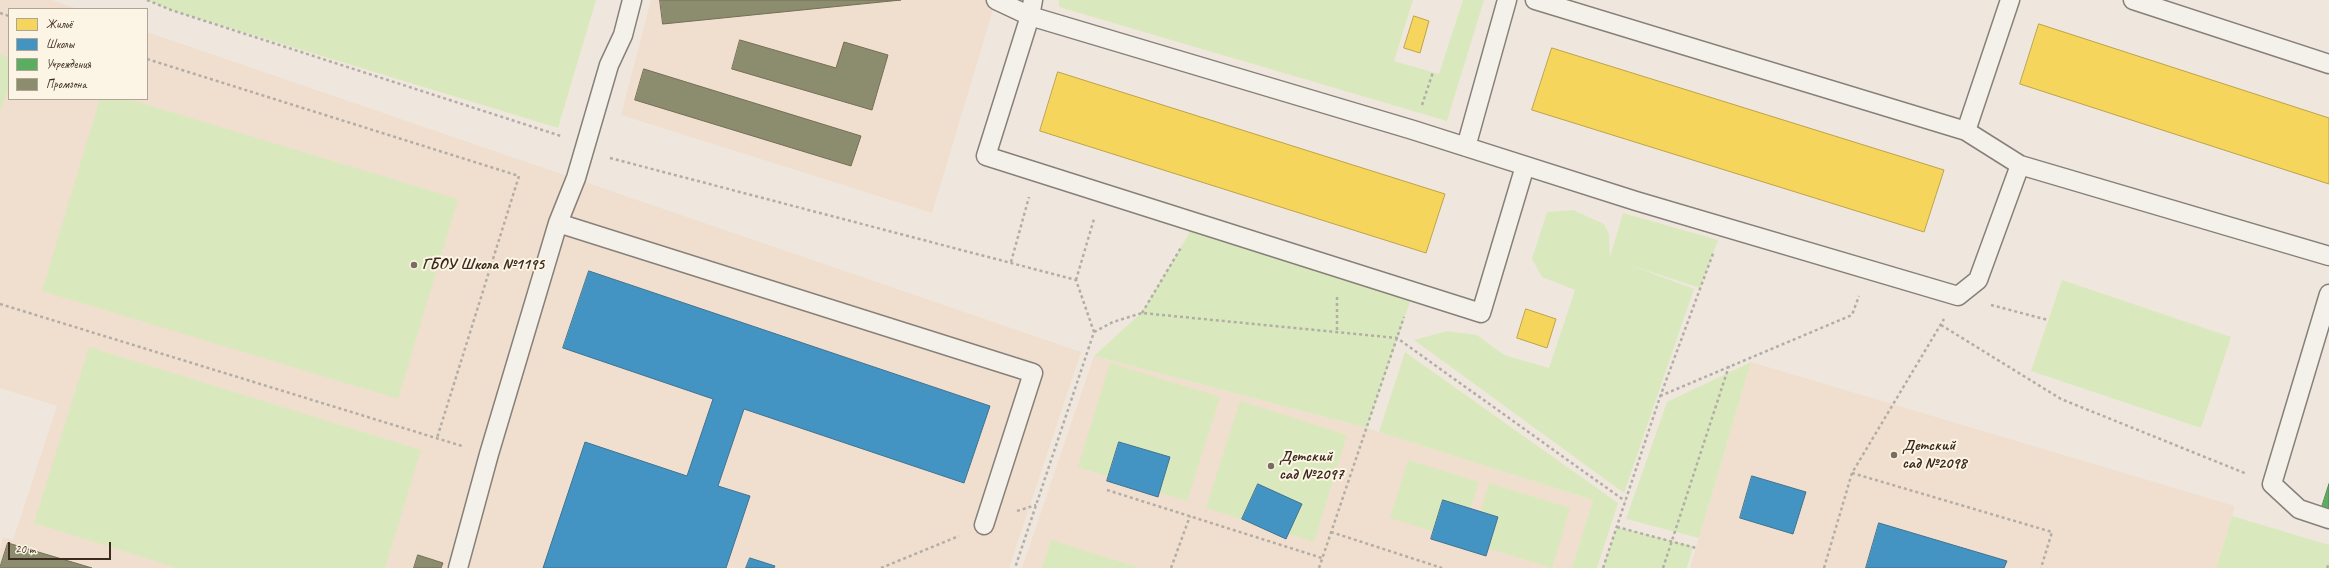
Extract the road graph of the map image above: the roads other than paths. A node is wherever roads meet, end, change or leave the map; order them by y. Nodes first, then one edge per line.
1 (632, 0) edge
2 (996, 0) edge
3 (1507, 0) edge
4 (1535, 0) edge
5 (2010, 0) edge
6 (2133, 0) edge
7 (1032, 8) edge
8 (2329, 64) edge
9 (1966, 131) junction
10 (1466, 147) junction
11 (1525, 166) junction
12 (2020, 166) junction
13 (558, 223) junction
14 (2329, 256) edge
15 (2328, 300) edge
16 (2329, 519) edge
17 (984, 526) road end
18 (458, 568) edge

1 - 13 lane
2 - 7 lane
3 - 10 lane
4 - 9 lane
5 - 9 lane
6 - 8 lane
7 - 10 lane
7 - 11 lane
9 - 12 lane
10 - 11 lane
11 - 12 lane
12 - 14 lane
13 - 17 lane
13 - 18 lane
15 - 16 lane

